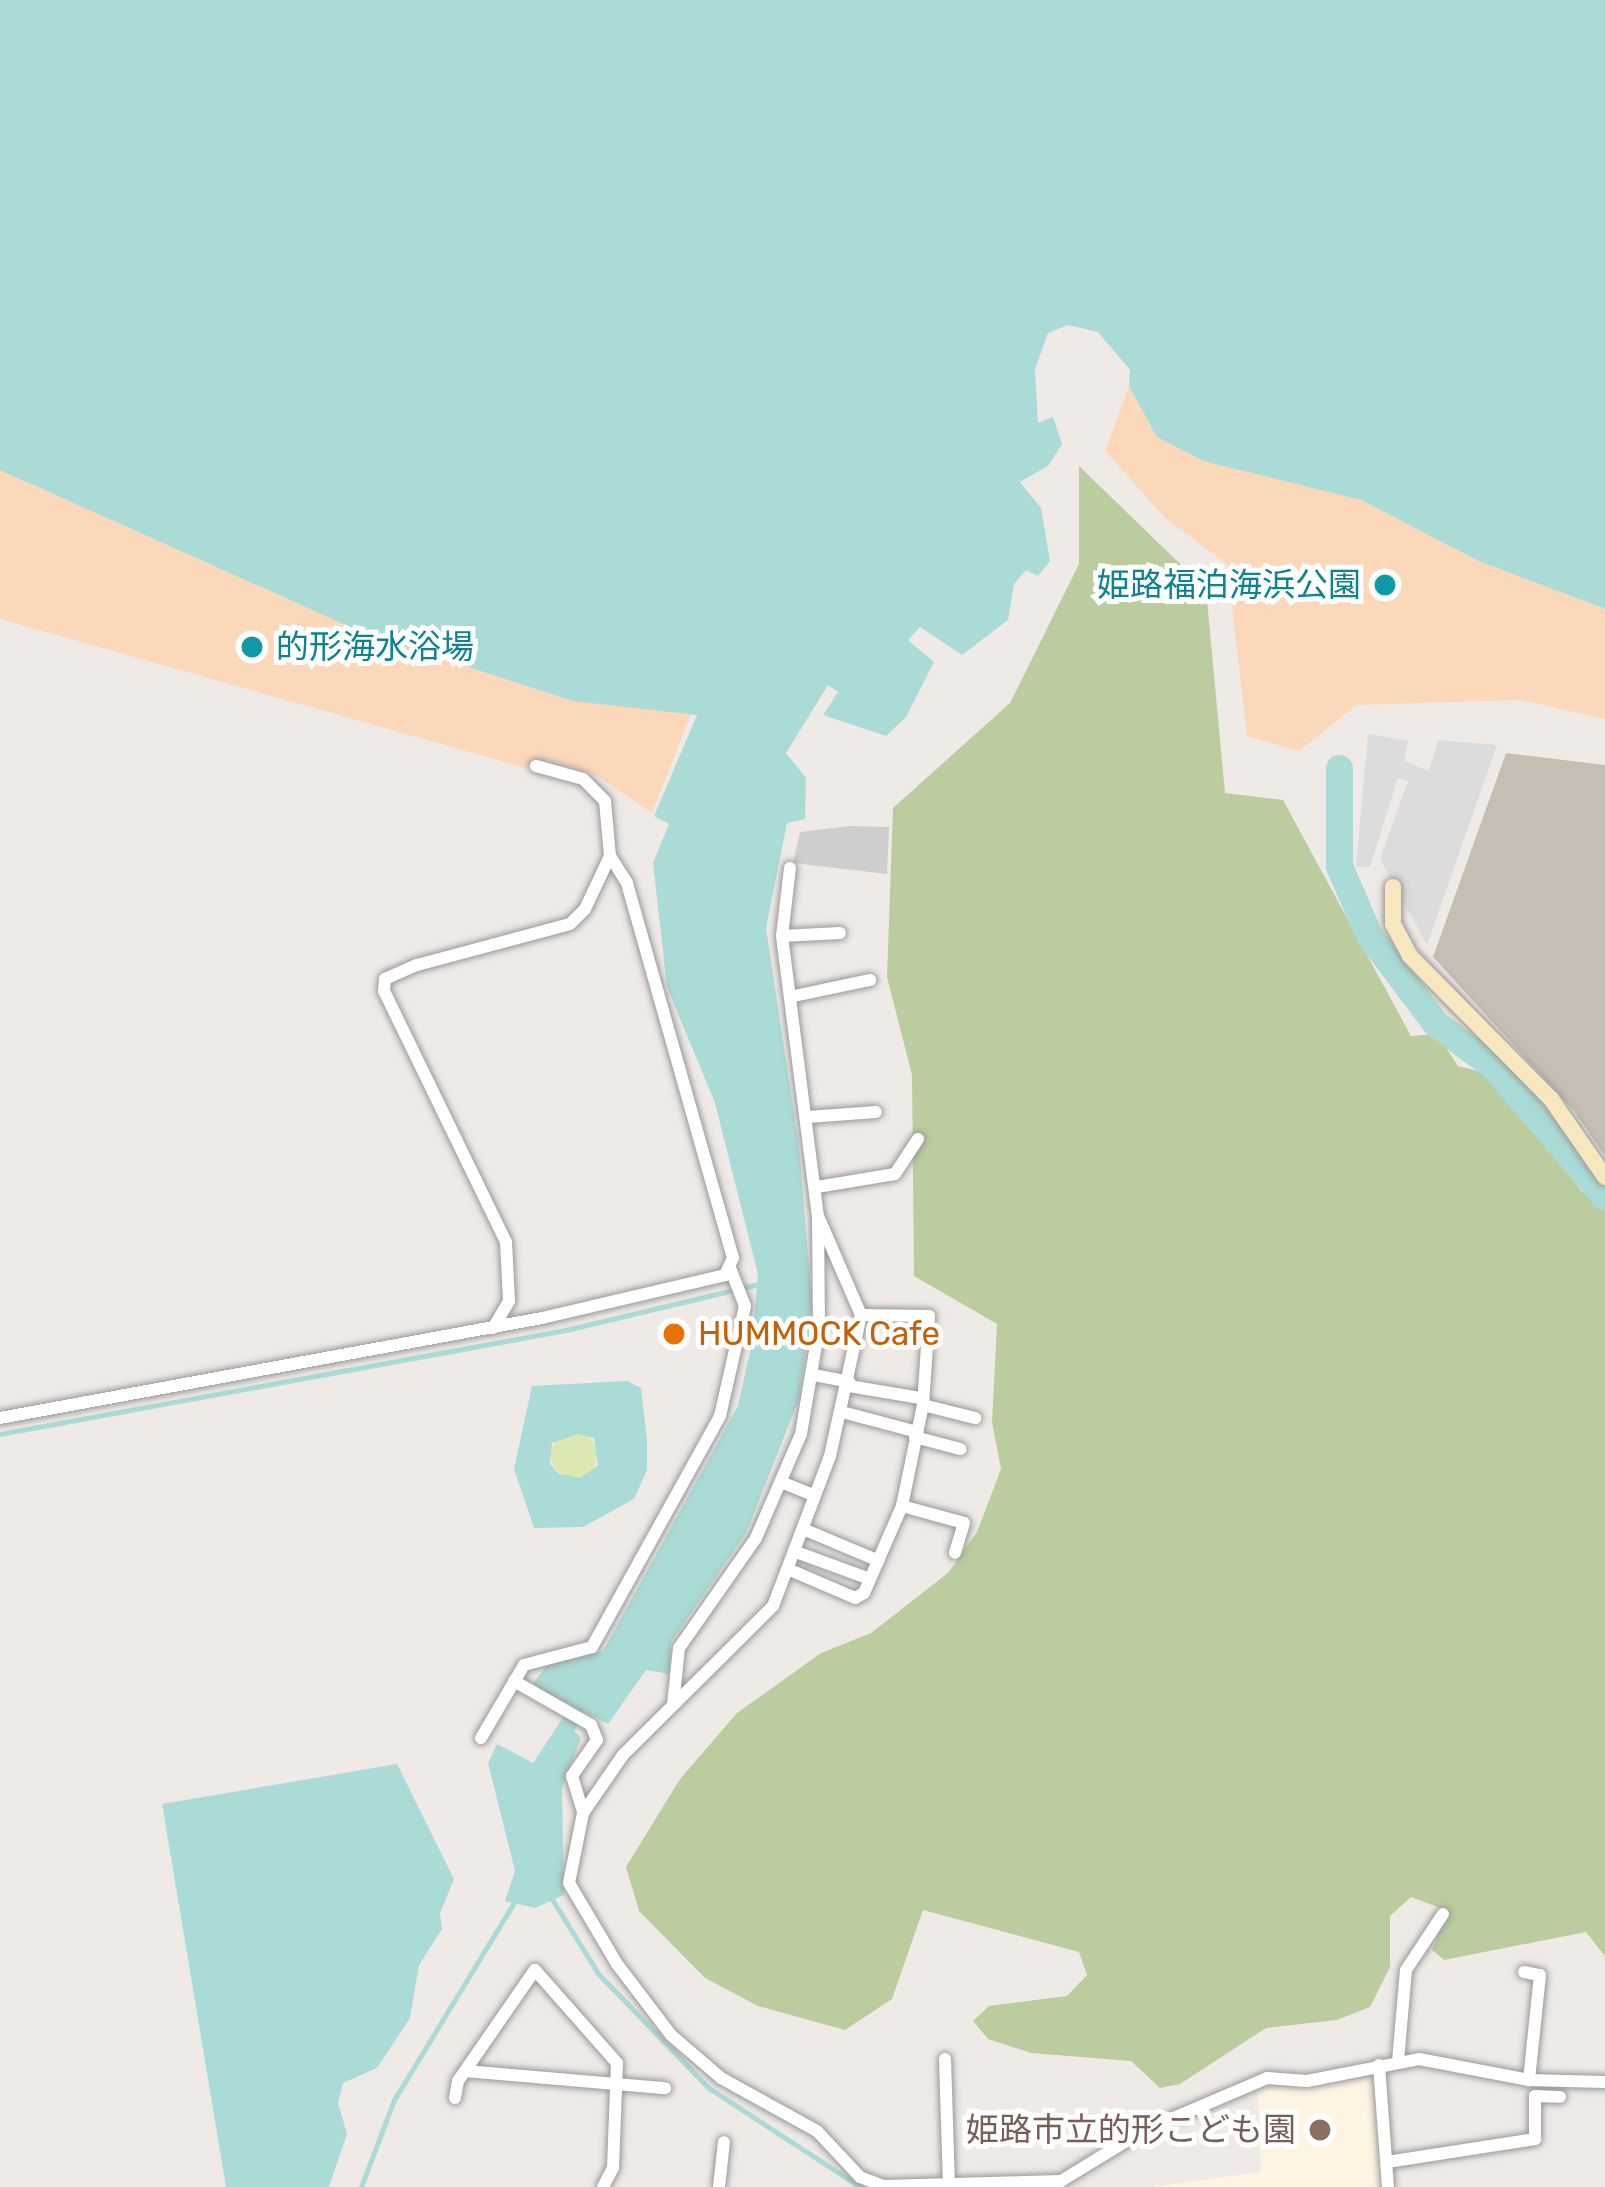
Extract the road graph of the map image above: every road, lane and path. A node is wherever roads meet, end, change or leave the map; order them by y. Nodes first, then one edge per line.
1 (536, 766) dead end
2 (610, 856) junction
3 (790, 868) dead end
4 (1393, 887) dead end
5 (840, 932) dead end
6 (782, 936) junction
7 (870, 980) dead end
8 (794, 995) junction
9 (876, 1112) dead end
10 (808, 1117) junction
11 (917, 1139) dead end
12 (1605, 1177) edge
13 (817, 1187) junction
14 (818, 1216) junction
15 (730, 1268) junction
16 (861, 1315) junction
17 (493, 1328) junction
18 (814, 1376) junction
19 (849, 1384) junction
20 (921, 1402) junction
21 (842, 1412) junction
22 (0, 1418) edge
23 (975, 1418) dead end
24 (916, 1435) junction
25 (960, 1449) dead end
26 (781, 1482) junction
27 (813, 1495) junction
28 (902, 1506) junction
29 (803, 1529) junction
30 (796, 1552) junction
31 (955, 1553) dead end
32 (879, 1561) junction
33 (790, 1570) junction
34 (870, 1579) junction
35 (514, 1681) junction
36 (673, 1705) junction
37 (481, 1738) dead end
38 (583, 1813) junction
39 (1443, 1914) dead end
40 (1524, 1972) dead end
41 (945, 2059) dead end
42 (1398, 2061) junction
43 (1378, 2065) junction
44 (465, 2071) junction
45 (1529, 2080) junction
46 (1605, 2082) edge
47 (616, 2086) junction
48 (665, 2088) dead end
49 (1559, 2097) dead end
50 (455, 2098) dead end
51 (724, 2142) dead end
52 (1387, 2162) junction
53 (949, 2184) junction
54 (603, 2187) edge
55 (718, 2187) edge
56 (884, 2187) edge
57 (1388, 2187) edge

1 - 2 street
2 - 15 street
2 - 17 street
3 - 6 street
4 - 12 street
5 - 6 street
6 - 8 street
7 - 8 street
8 - 10 street
9 - 10 street
10 - 13 street
11 - 13 street
13 - 14 street
14 - 16 street
14 - 18 street
15 - 17 street
15 - 35 street
16 - 19 street
16 - 20 street
17 - 22 street
18 - 19 street
18 - 26 street
19 - 20 street
19 - 21 street
20 - 23 street
20 - 24 street
21 - 24 street
21 - 27 street
24 - 25 street
24 - 28 street
26 - 27 street
26 - 36 street
27 - 29 street
28 - 31 street
28 - 32 street
29 - 30 street
29 - 32 street
30 - 33 street
30 - 34 street
32 - 34 street
33 - 34 street
33 - 36 street
35 - 37 street
35 - 38 street
36 - 38 street
38 - 56 street
39 - 42 street
40 - 45 street
41 - 53 street
42 - 43 street
42 - 45 street
43 - 52 street
43 - 53 street
44 - 47 street
44 - 47 street
44 - 50 street
45 - 46 street
47 - 48 street
47 - 54 street
49 - 52 street
51 - 55 street
52 - 57 street
53 - 56 street

